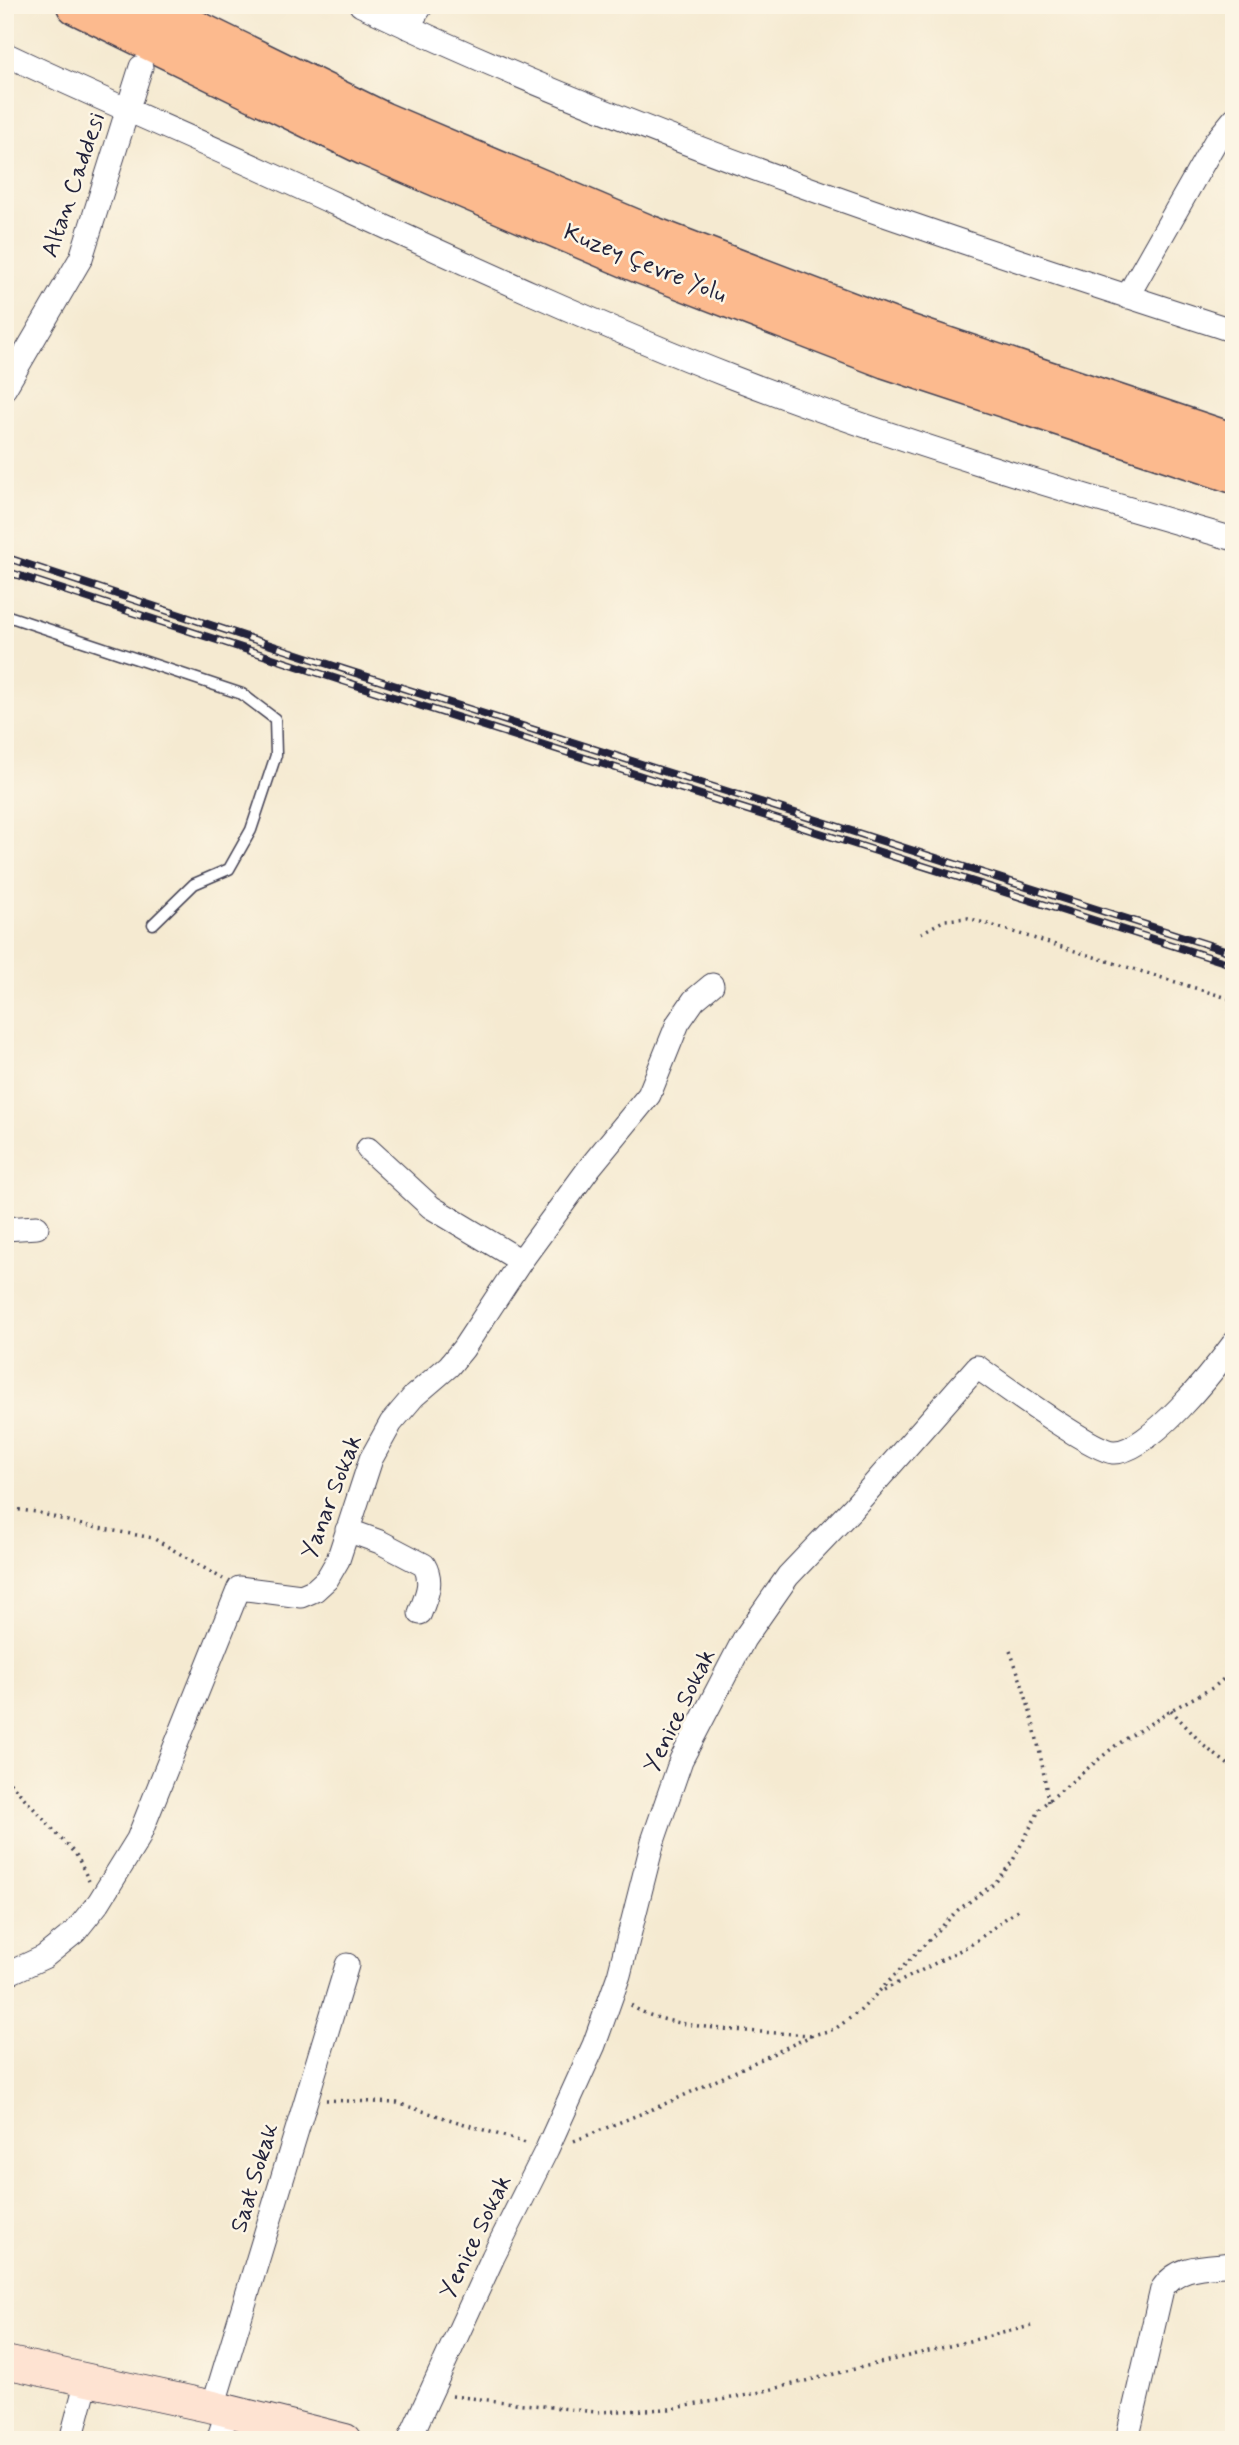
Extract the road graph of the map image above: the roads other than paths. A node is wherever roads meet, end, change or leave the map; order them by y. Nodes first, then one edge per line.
1 (76, 5) edge
2 (145, 5) edge
3 (361, 5) edge
4 (422, 5) edge
5 (407, 27) junction
6 (5, 54) edge
7 (141, 67) dead end
8 (128, 108) junction
9 (1234, 119) edge
10 (1127, 297) junction
11 (1234, 331) edge
12 (5, 388) edge
13 (1234, 443) edge
14 (1234, 474) edge
15 (1234, 538) edge
16 (5, 615) edge
17 (153, 923) dead end
18 (712, 985) dead end
19 (368, 1149) dead end
20 (37, 1227) dead end
21 (5, 1228) edge
22 (521, 1261) junction
23 (1234, 1343) edge
24 (347, 1530) junction
25 (420, 1613) dead end
26 (347, 1965) dead end
27 (5, 1975) edge
28 (1234, 2264) edge
29 (5, 2362) edge
30 (87, 2380) junction
31 (220, 2419) edge
32 (71, 2440) edge
33 (345, 2440) edge
34 (410, 2440) edge
35 (1127, 2440) edge

1 - 14 highway, Kuzey Çevre Yolu
2 - 13 highway, Kuzey Çevre Yolu
3 - 5 street
4 - 5 street
5 - 10 street
6 - 8 street, Altan Caddesi
7 - 8 street, Altan Caddesi
8 - 12 street, Altan Caddesi
8 - 15 street
9 - 10 street
10 - 11 street
16 - 17 lane
18 - 22 street, Yanar Sokak
19 - 22 street
20 - 21 street
22 - 24 street, Yanar Sokak
23 - 34 street, Yenice Sokak
24 - 25 street
24 - 27 street, Yanar Sokak
26 - 31 street, Saat Sokak
28 - 35 street
29 - 30 street
30 - 31 street
30 - 32 street
31 - 33 street

